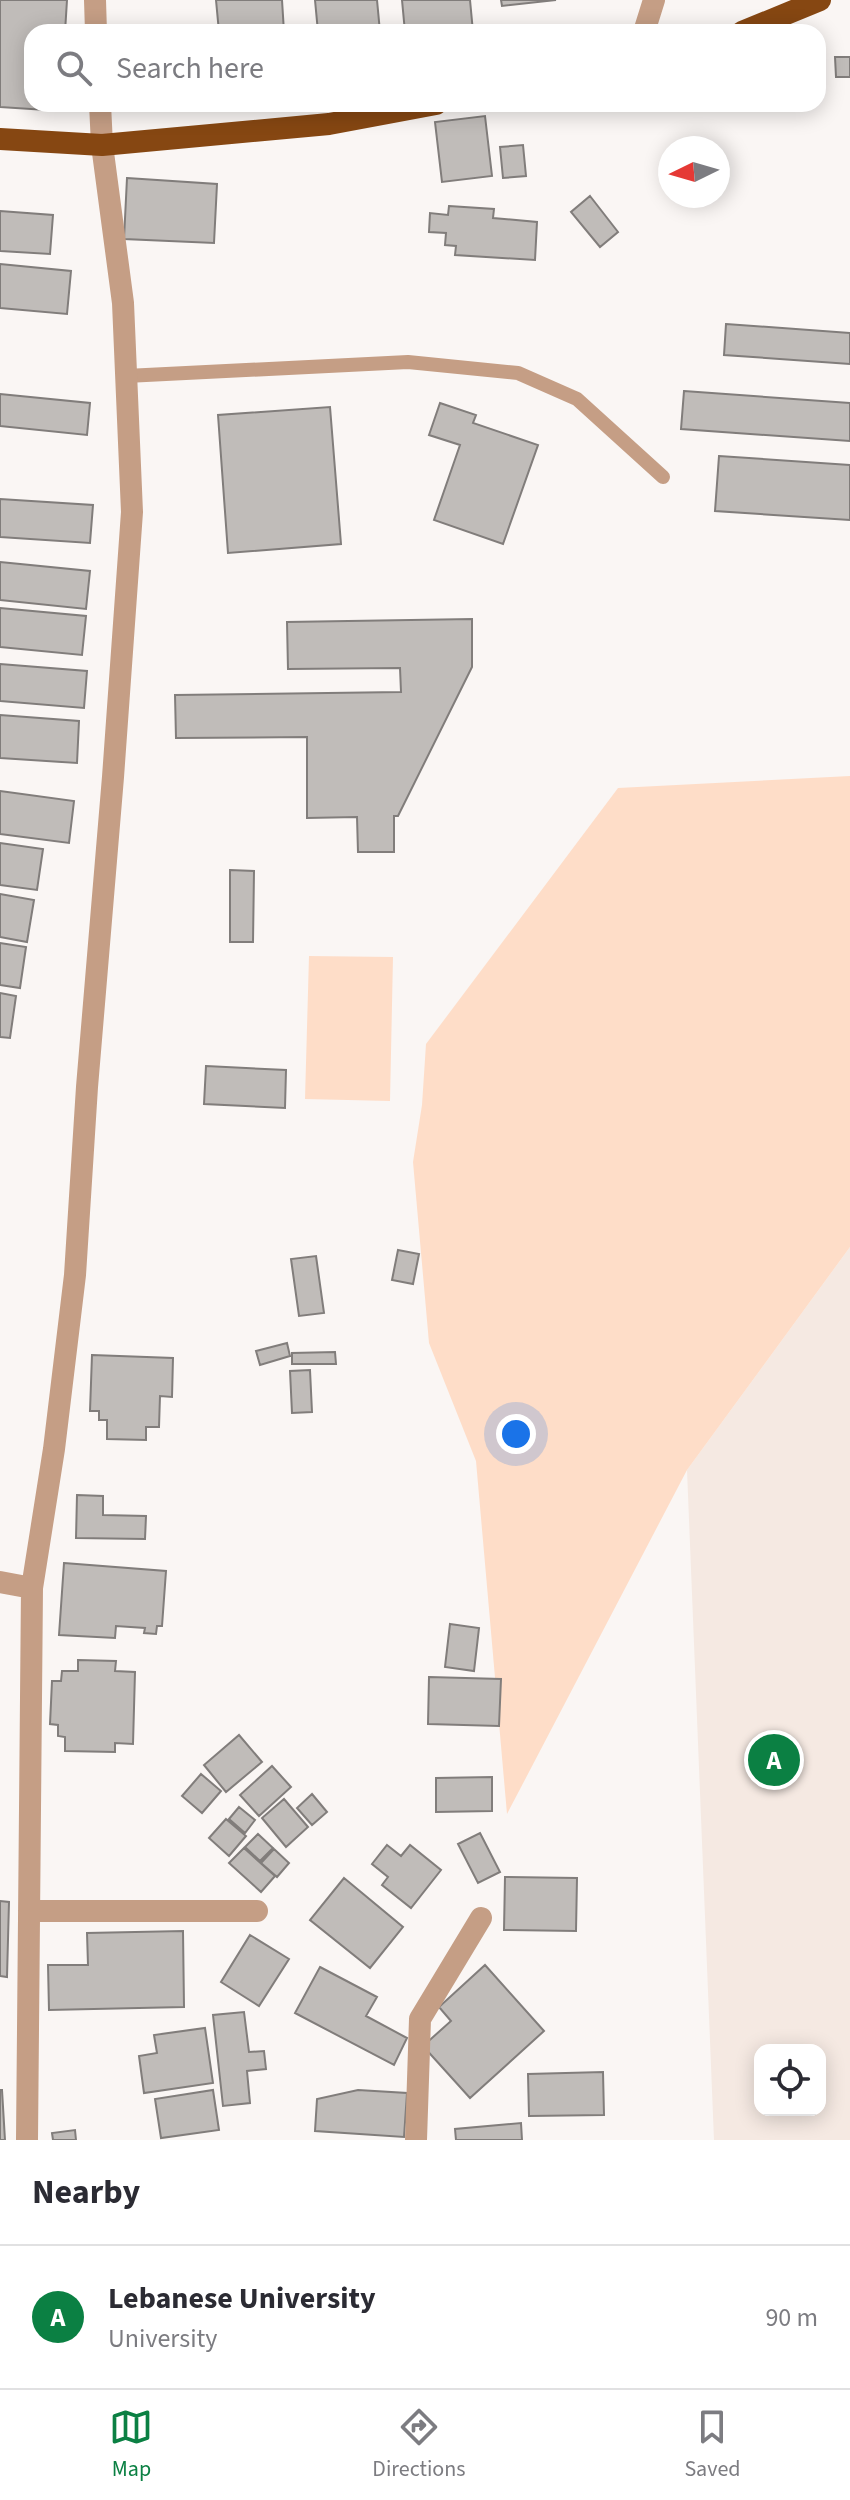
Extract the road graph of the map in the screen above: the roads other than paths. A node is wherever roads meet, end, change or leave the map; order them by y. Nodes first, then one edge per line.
1 (95, 0) edge
2 (654, 0) edge
3 (820, 0) edge
4 (96, 24) edge
5 (646, 24) edge
6 (762, 24) edge
7 (100, 112) edge
8 (393, 112) edge
9 (0, 139) edge
10 (102, 145) junction
11 (126, 376) junction
12 (663, 477) dead end
13 (0, 1582) edge
14 (32, 1588) junction
15 (29, 1911) junction
16 (257, 1911) dead end
17 (481, 1918) dead end
18 (27, 2140) edge
19 (416, 2140) edge

1 - 4 street
2 - 5 street
3 - 6 highway
7 - 10 street
8 - 10 highway
9 - 10 highway
10 - 11 street
11 - 12 lane
11 - 14 street
13 - 14 street
14 - 15 street
15 - 16 street
15 - 18 street
17 - 19 street

